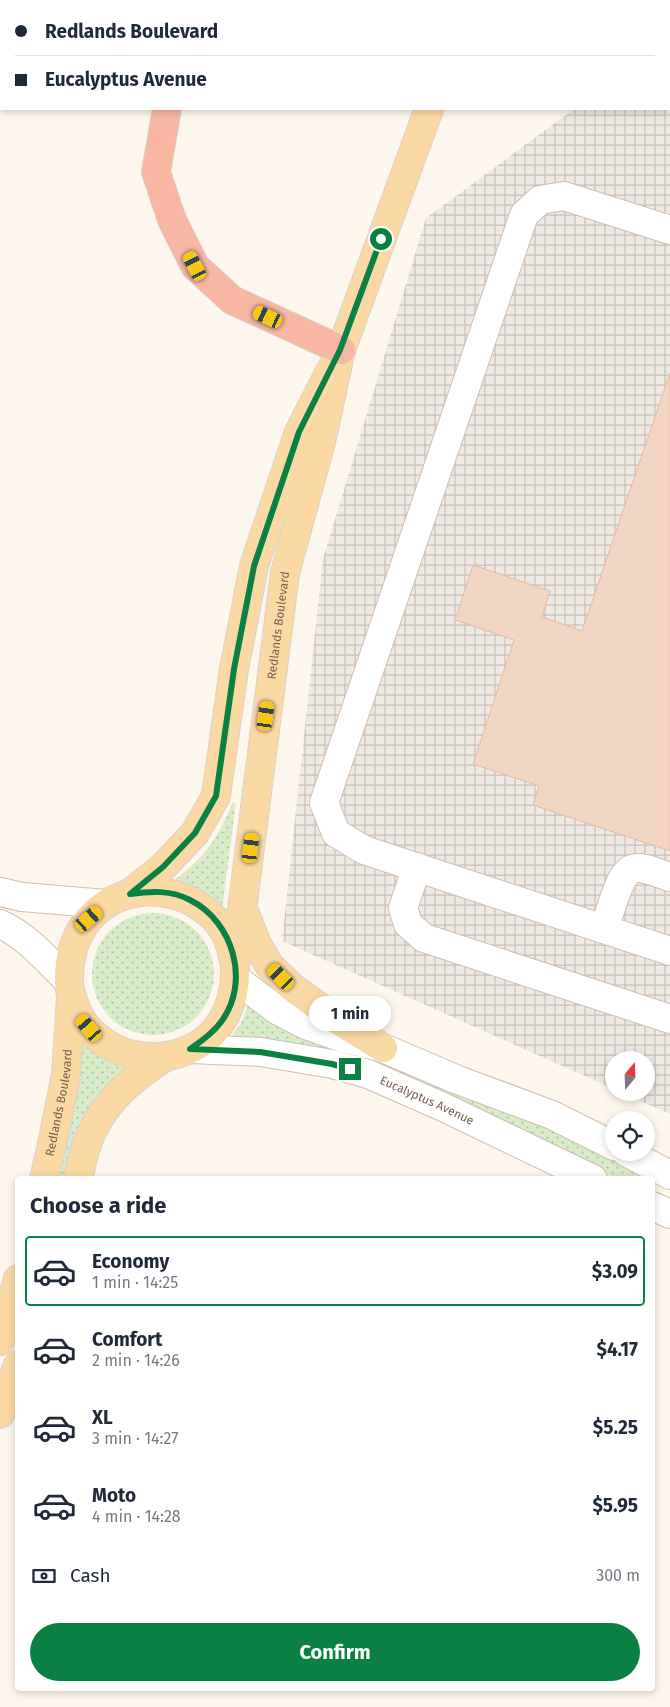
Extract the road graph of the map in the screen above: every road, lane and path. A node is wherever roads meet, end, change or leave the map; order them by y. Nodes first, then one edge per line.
1 (168, 110) edge
2 (429, 110) edge
3 (670, 230) edge
4 (340, 350) junction
5 (417, 867) junction
6 (670, 877) edge
7 (0, 892) edge
8 (118, 899) junction
9 (244, 909) junction
10 (0, 924) edge
11 (604, 929) junction
12 (670, 951) edge
13 (236, 972) junction
14 (70, 989) junction
15 (670, 1019) edge
16 (383, 1048) junction
17 (177, 1053) junction
18 (605, 1142) edge
19 (643, 1161) edge
20 (670, 1175) edge
21 (45, 1176) edge
22 (79, 1176) edge
23 (587, 1176) edge
24 (655, 1207) edge
25 (670, 1214) edge
26 (15, 1288) edge
27 (0, 1341) edge
28 (15, 1373) edge
29 (0, 1414) edge

1 - 4 highway
2 - 4 main road, Redlands Boulevard
3 - 5 street
4 - 8 main road, Redlands Boulevard
4 - 9 main road, Redlands Boulevard
5 - 11 street
5 - 15 street
6 - 11 street
7 - 8 street
8 - 13 main road
8 - 14 main road
9 - 13 main road, Redlands Boulevard
9 - 16 main road
10 - 14 street
11 - 12 street
13 - 16 street
13 - 17 main road
14 - 17 main road
14 - 21 main road, Redlands Boulevard
16 - 18 street
17 - 22 main road
17 - 23 street, Eucalyptus Avenue
19 - 20 street
24 - 25 street
26 - 27 main road
28 - 29 main road

